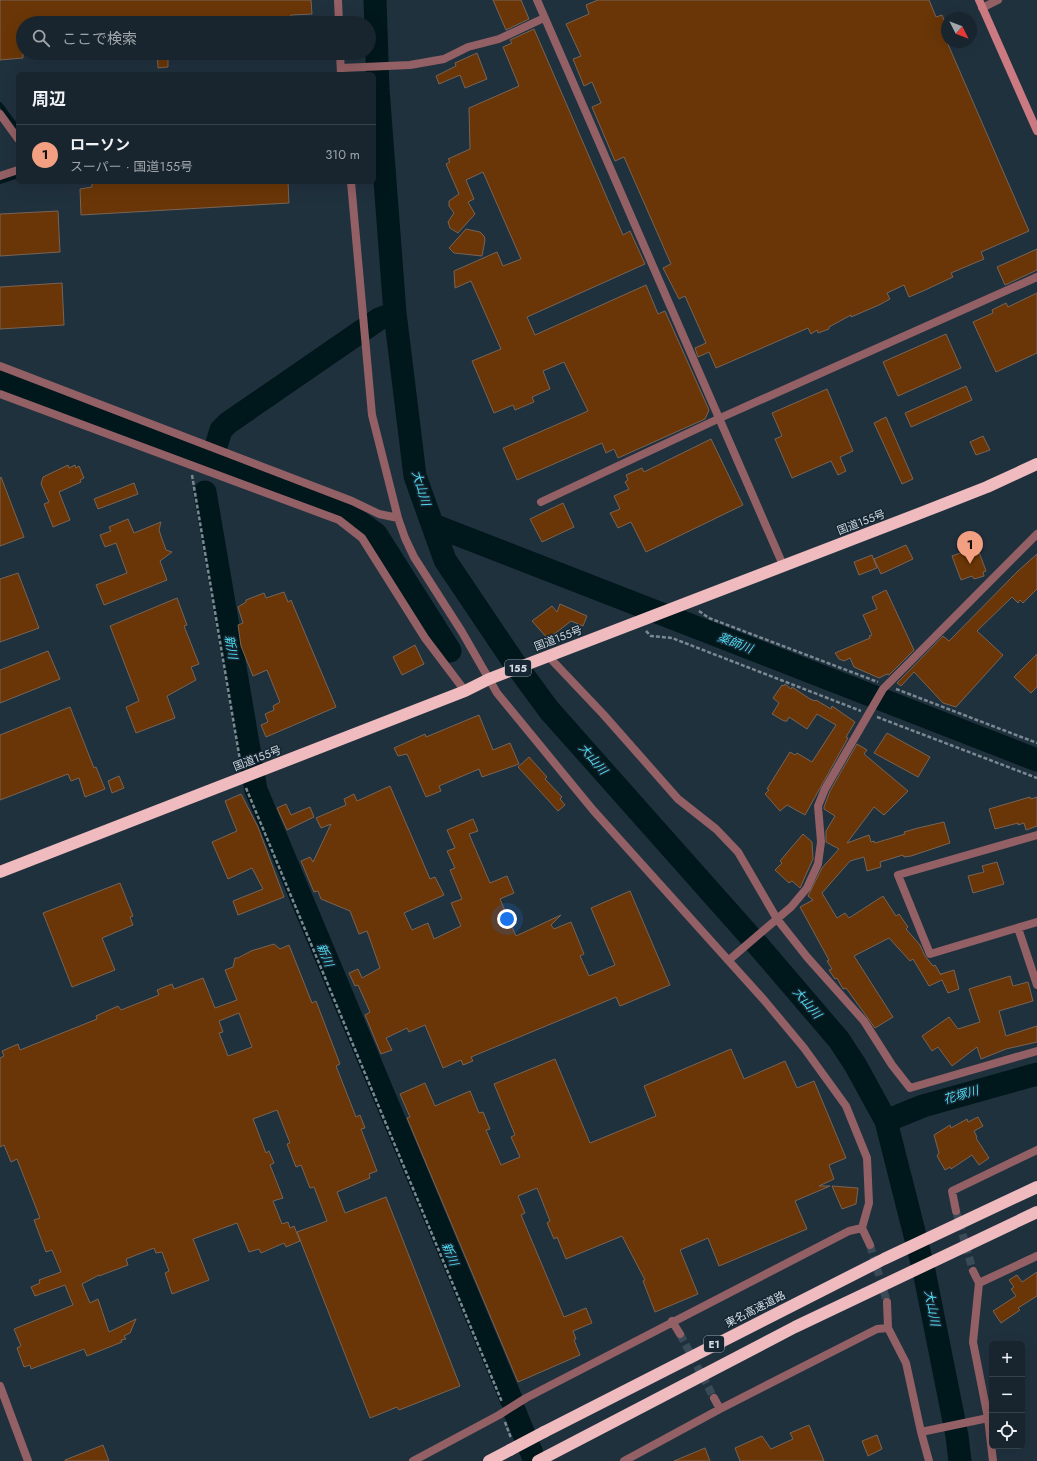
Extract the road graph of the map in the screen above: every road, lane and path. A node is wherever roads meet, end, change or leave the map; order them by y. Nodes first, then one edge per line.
1 (338, 0) edge
2 (536, 0) edge
3 (998, 0) edge
4 (980, 4) edge
5 (339, 16) edge
6 (544, 18) junction
7 (340, 60) edge
8 (341, 71) edge
9 (0, 114) edge
10 (1037, 131) edge
11 (16, 136) edge
12 (16, 171) edge
13 (0, 176) edge
14 (351, 184) edge
15 (1037, 277) edge
16 (0, 366) edge
17 (0, 394) edge
18 (720, 418) junction
19 (1037, 464) edge
20 (190, 465) junction
21 (541, 502) dead end
22 (398, 518) junction
23 (1037, 534) edge
24 (783, 566) junction
25 (688, 602) junction
26 (637, 622) junction
27 (548, 656) junction
28 (489, 679) junction
29 (885, 687) junction
30 (465, 691) junction
31 (870, 712) junction
32 (1037, 743) edge
33 (243, 778) junction
34 (1037, 778) edge
35 (1037, 835) edge
36 (0, 872) edge
37 (774, 921) junction
38 (1037, 922) edge
39 (1018, 928) junction
40 (729, 960) junction
41 (1037, 985) edge
42 (1037, 1051) edge
43 (1037, 1150) edge
44 (1037, 1187) edge
45 (956, 1211) tunnel mouth
46 (1037, 1212) edge
47 (862, 1228) junction
48 (870, 1245) tunnel mouth
49 (1037, 1256) edge
50 (973, 1271) tunnel mouth
51 (979, 1283) junction
52 (887, 1302) tunnel mouth
53 (672, 1321) junction
54 (888, 1328) junction
55 (680, 1334) tunnel mouth
56 (0, 1386) edge
57 (714, 1398) tunnel mouth
58 (720, 1409) junction
59 (505, 1411) junction
60 (985, 1419) junction
61 (924, 1431) junction
62 (511, 1445) junction
63 (28, 1461) edge
64 (414, 1461) edge
65 (490, 1461) edge
66 (538, 1461) edge
67 (624, 1461) edge
68 (929, 1461) edge
69 (993, 1461) edge

1 - 5 street
2 - 6 street
3 - 4 street
4 - 10 street
6 - 8 street
6 - 18 street
7 - 8 street
9 - 11 street
12 - 13 street
14 - 22 street
15 - 18 street
16 - 22 street
17 - 20 street
18 - 21 street
18 - 24 street
19 - 24 highway, 国道155号 / 155
20 - 30 street
20 - 33 path
22 - 28 street
23 - 29 street
24 - 25 highway, 国道155号 / 155
25 - 26 highway, 国道155号 / 155
25 - 29 path
26 - 27 highway, 国道155号 / 155
26 - 31 path
27 - 28 highway, 国道155号 / 155
27 - 37 street
28 - 30 highway, 国道155号 / 155
28 - 40 street
29 - 31 street
29 - 32 path
30 - 33 highway, 国道155号 / 155
31 - 34 path
31 - 37 street
33 - 36 highway, 国道155号 / 155
33 - 59 path
35 - 39 street
37 - 40 street
37 - 42 street
38 - 39 street
39 - 41 street
40 - 47 street
43 - 45 street
44 - 62 highway, 東名高速道路 / E1, bridge
46 - 66 highway, E1
47 - 48 street
47 - 53 street
49 - 51 street
50 - 51 street
51 - 60 street
52 - 54 street
53 - 55 street
53 - 59 street
54 - 58 street
54 - 61 street
56 - 63 street
57 - 58 street
58 - 67 street
59 - 62 path
59 - 64 street
60 - 61 street
60 - 69 street
61 - 68 street
62 - 65 highway, 東名高速道路 / E1

